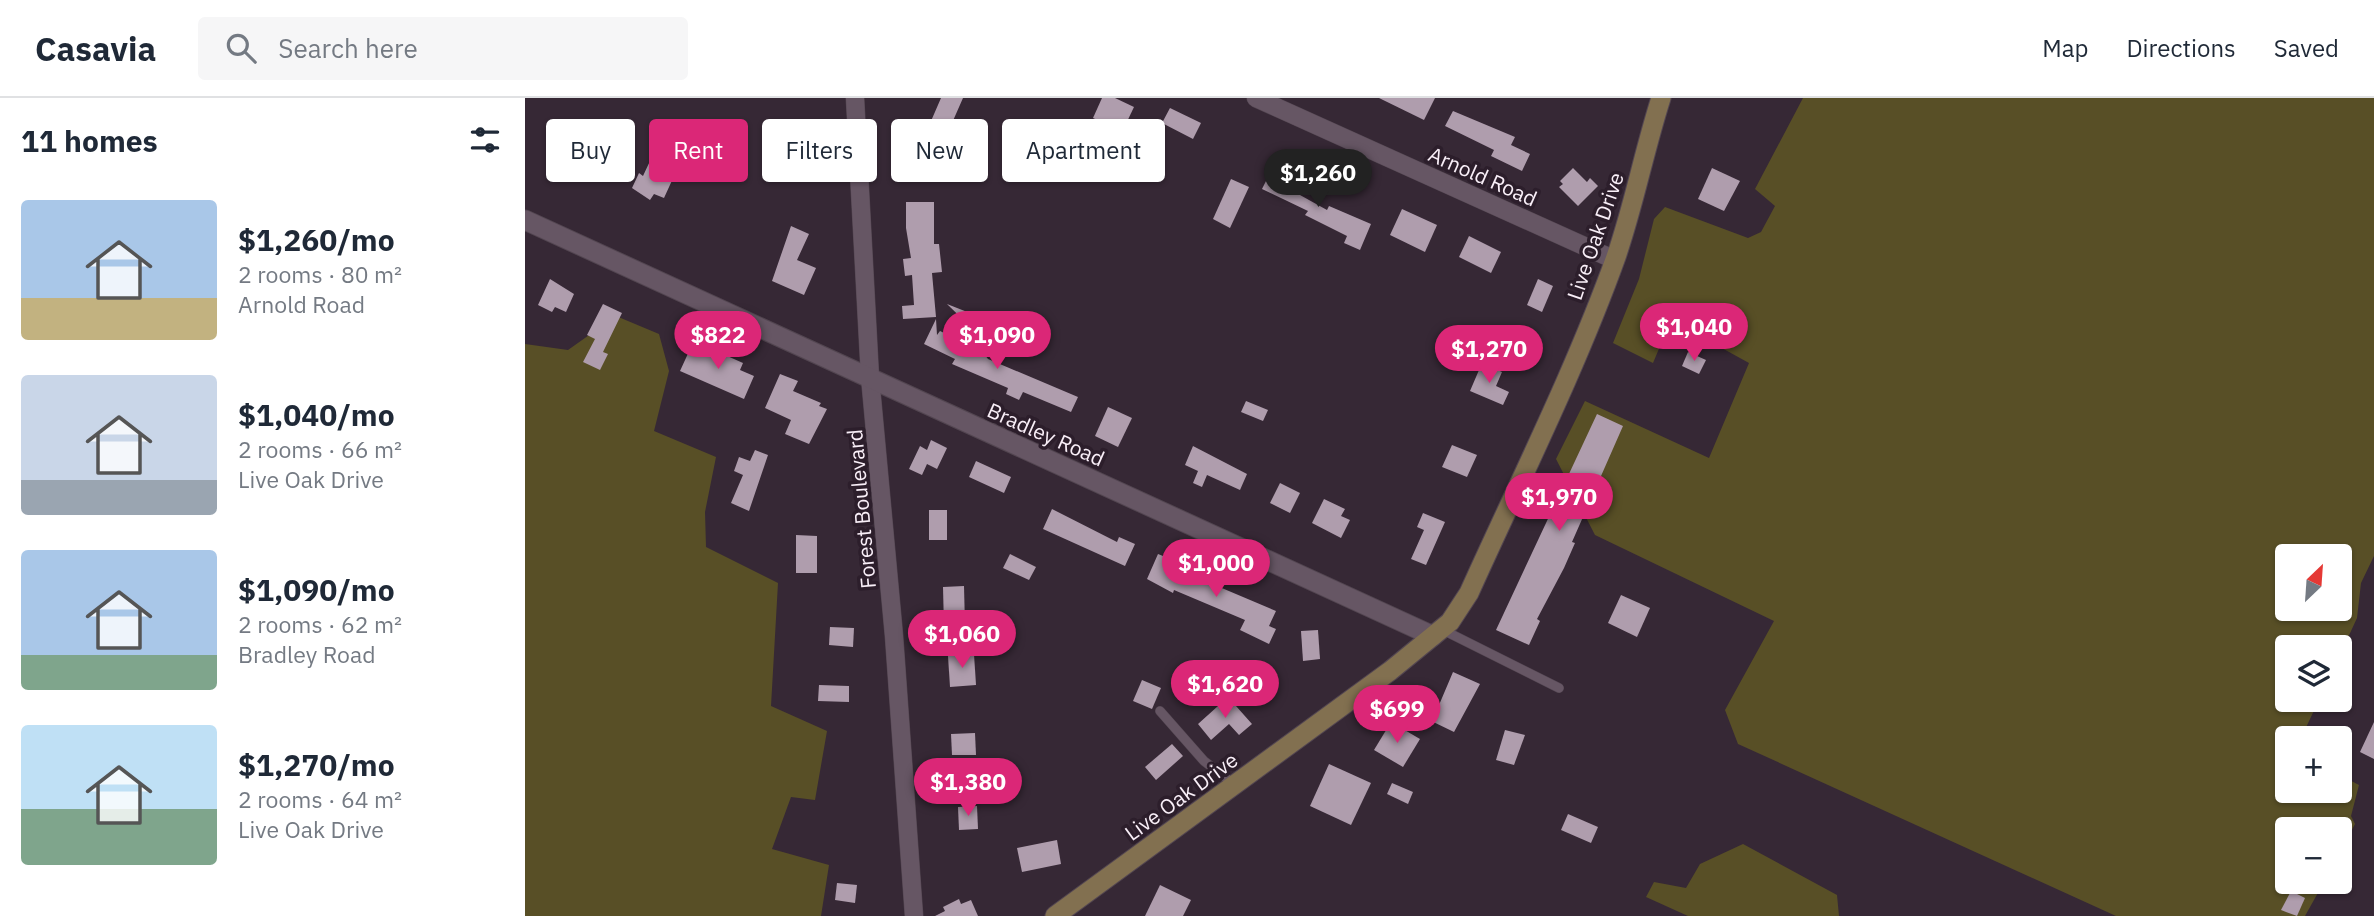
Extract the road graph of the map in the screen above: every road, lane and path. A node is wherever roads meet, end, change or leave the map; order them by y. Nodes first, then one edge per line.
1 (855, 98) edge
2 (1256, 98) edge
3 (1661, 98) edge
4 (525, 220) edge
5 (1615, 260) junction
6 (870, 377) junction
7 (1437, 632) junction
8 (1559, 688) dead end
9 (1160, 711) dead end
10 (1235, 785) junction
11 (1059, 915) edge
12 (914, 916) edge

1 - 6 street, Forest Boulevard
2 - 5 street, Arnold Road
3 - 5 main road, Live Oak Drive
4 - 6 street, Bradley Road
5 - 7 main road, Live Oak Drive
6 - 7 street, Bradley Road
6 - 12 street, Forest Boulevard
7 - 8 lane
7 - 10 main road, Live Oak Drive
9 - 10 lane
10 - 11 main road, Live Oak Drive

